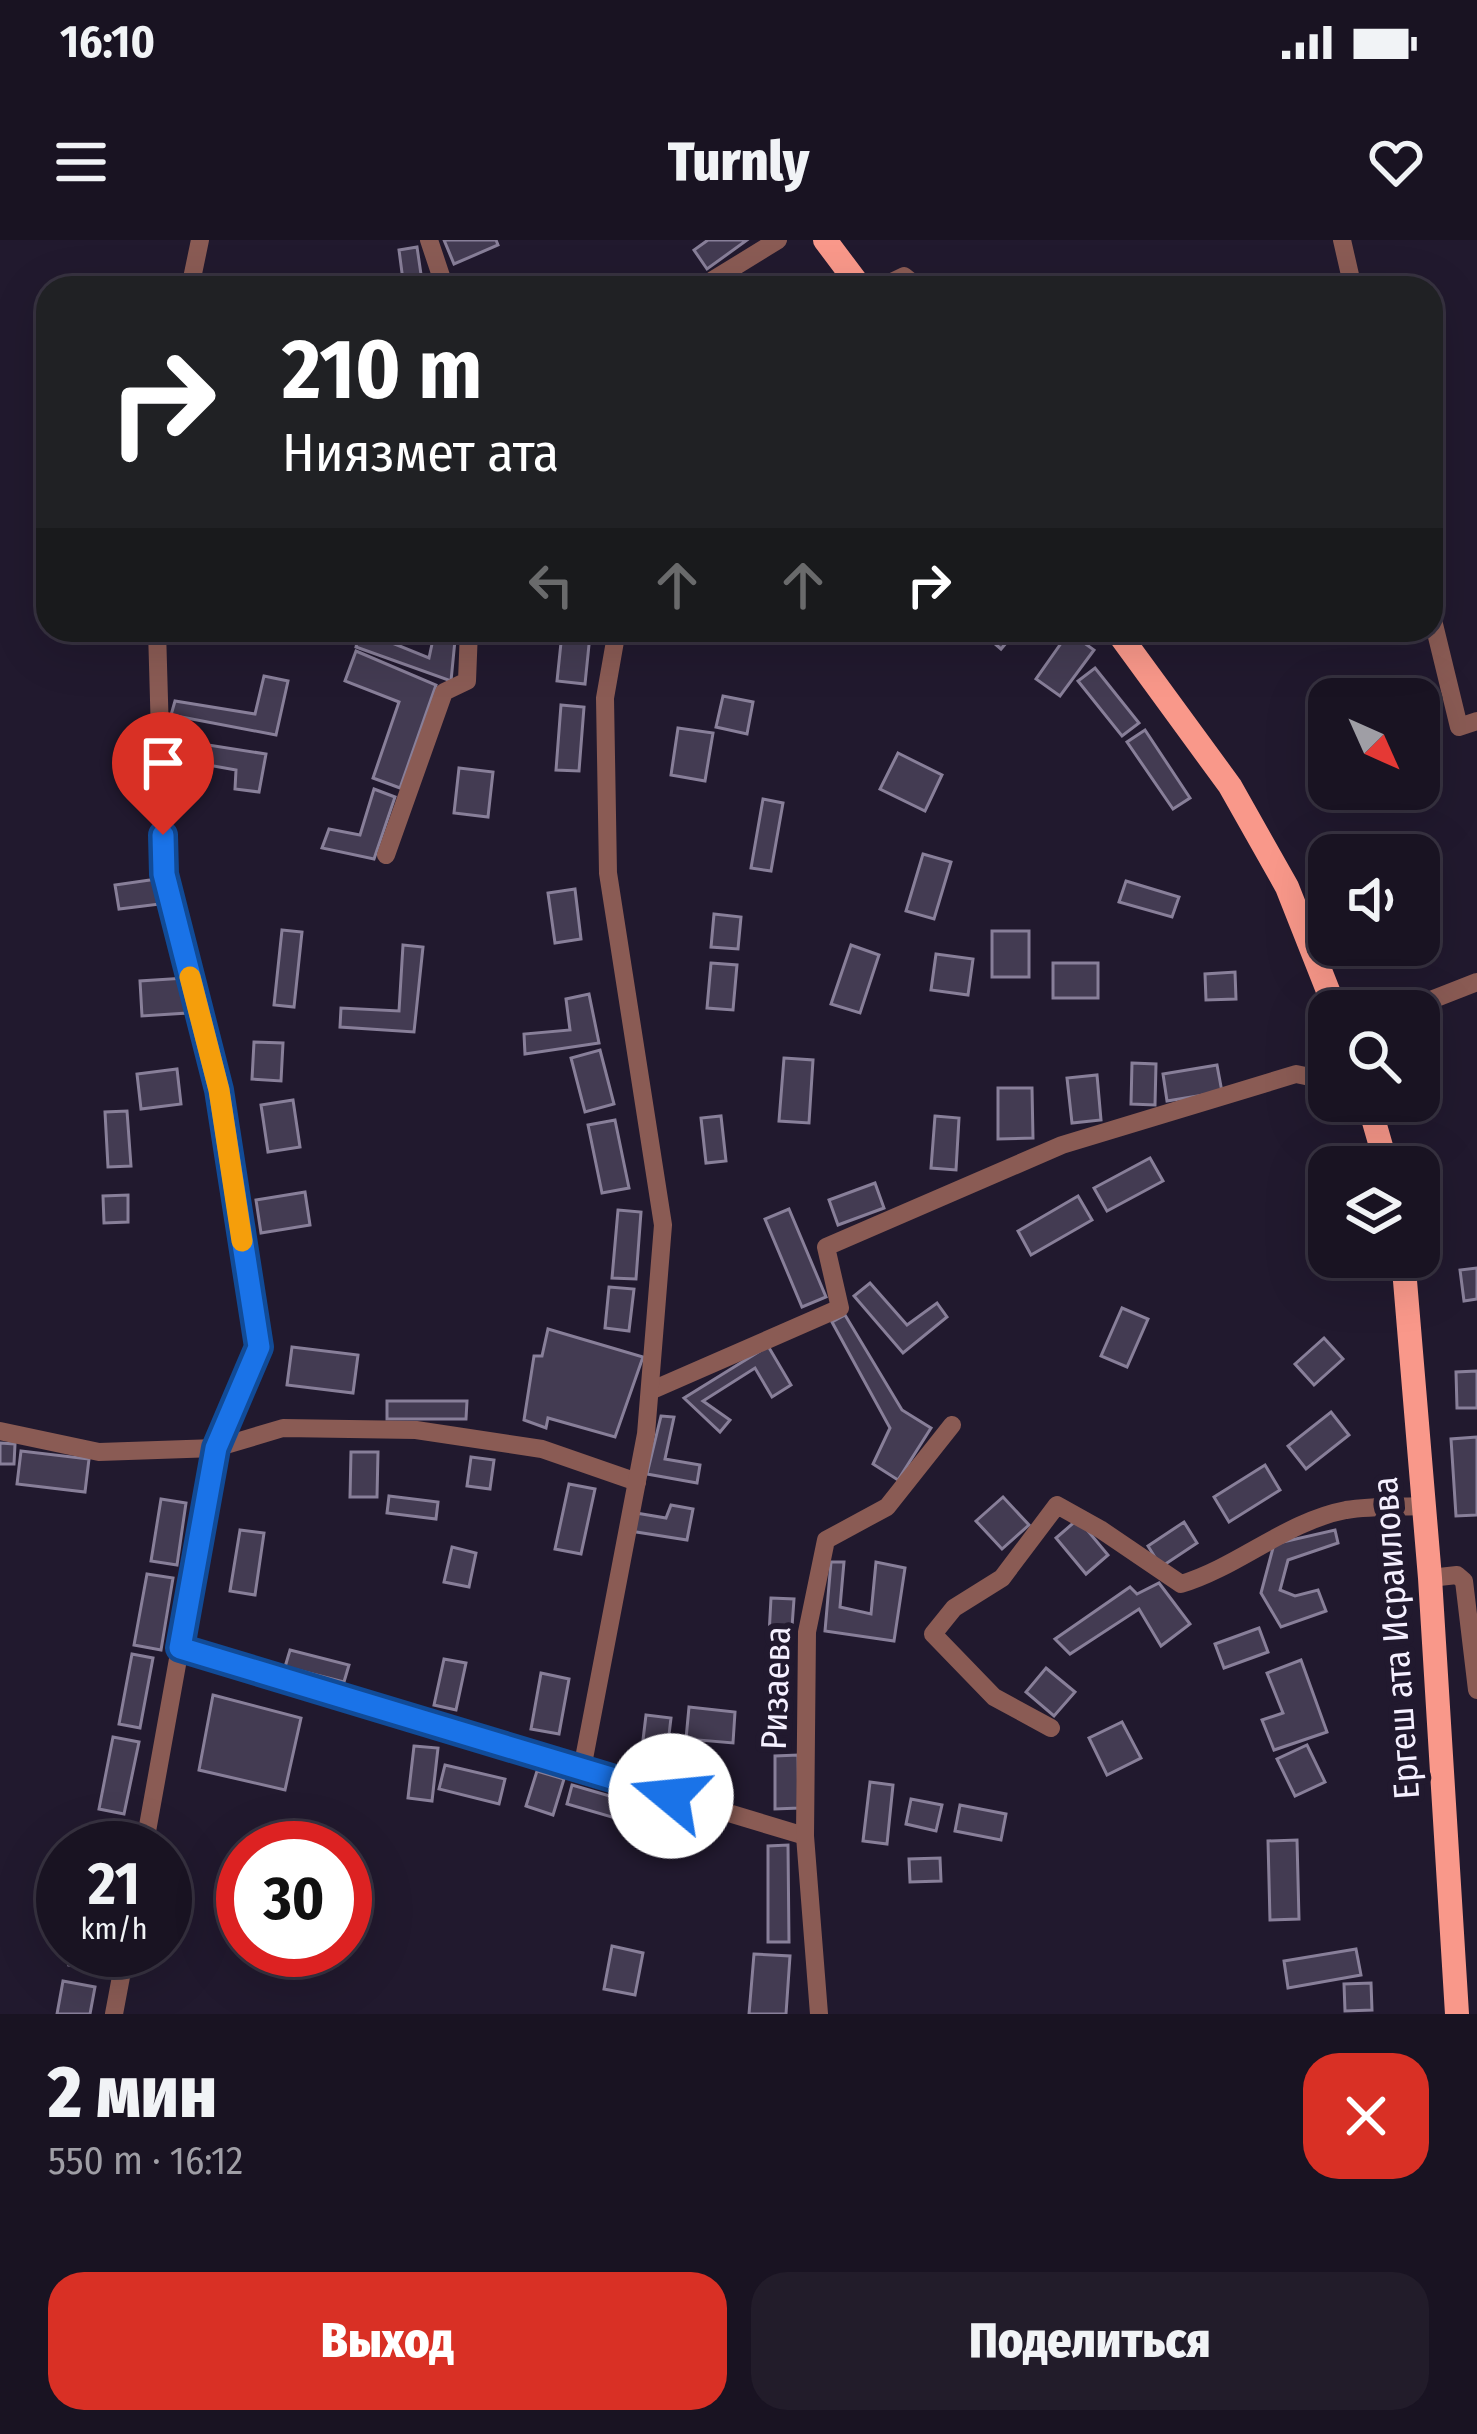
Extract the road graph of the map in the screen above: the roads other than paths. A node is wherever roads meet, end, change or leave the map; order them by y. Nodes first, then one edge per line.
1 (200, 240) edge
2 (429, 240) edge
3 (778, 240) edge
4 (825, 240) edge
5 (1342, 240) edge
6 (192, 276) edge
7 (441, 276) edge
8 (720, 276) edge
9 (852, 276) edge
10 (1350, 276) edge
11 (157, 642) edge
12 (469, 642) edge
13 (615, 642) edge
14 (1125, 642) edge
15 (1438, 642) edge
16 (1477, 722) edge
17 (386, 855) dead end
18 (1477, 982) edge
19 (1328, 990) edge
20 (1440, 996) edge
21 (1308, 1077) edge
22 (1405, 1278) edge
23 (650, 1391) junction
24 (952, 1425) dead end
25 (0, 1432) edge
26 (216, 1448) junction
27 (637, 1482) junction
28 (1423, 1505) junction
29 (1430, 1578) junction
30 (180, 1648) junction
31 (1477, 1690) edge
32 (1051, 1728) dead end
33 (582, 1769) junction
34 (149, 1821) edge
35 (805, 1836) junction
36 (121, 1977) edge
37 (114, 2014) edge
38 (819, 2014) edge
39 (1457, 2014) edge

1 - 6 street
2 - 7 street
3 - 8 street
4 - 9 main road
5 - 10 street
11 - 26 street
12 - 17 street
13 - 23 street
14 - 19 main road
15 - 16 street
18 - 20 street
21 - 23 street
22 - 28 main road, Ергеш ата Исраилова
23 - 27 street
24 - 35 street, Ризаева
25 - 26 street
26 - 27 street
26 - 30 street
27 - 33 street
28 - 29 main road, Ергеш ата Исраилова
28 - 32 street
29 - 31 street
29 - 39 main road, Ергеш ата Исраилова
30 - 33 street
30 - 34 street
33 - 35 street
35 - 38 street, Ризаева
36 - 37 street

